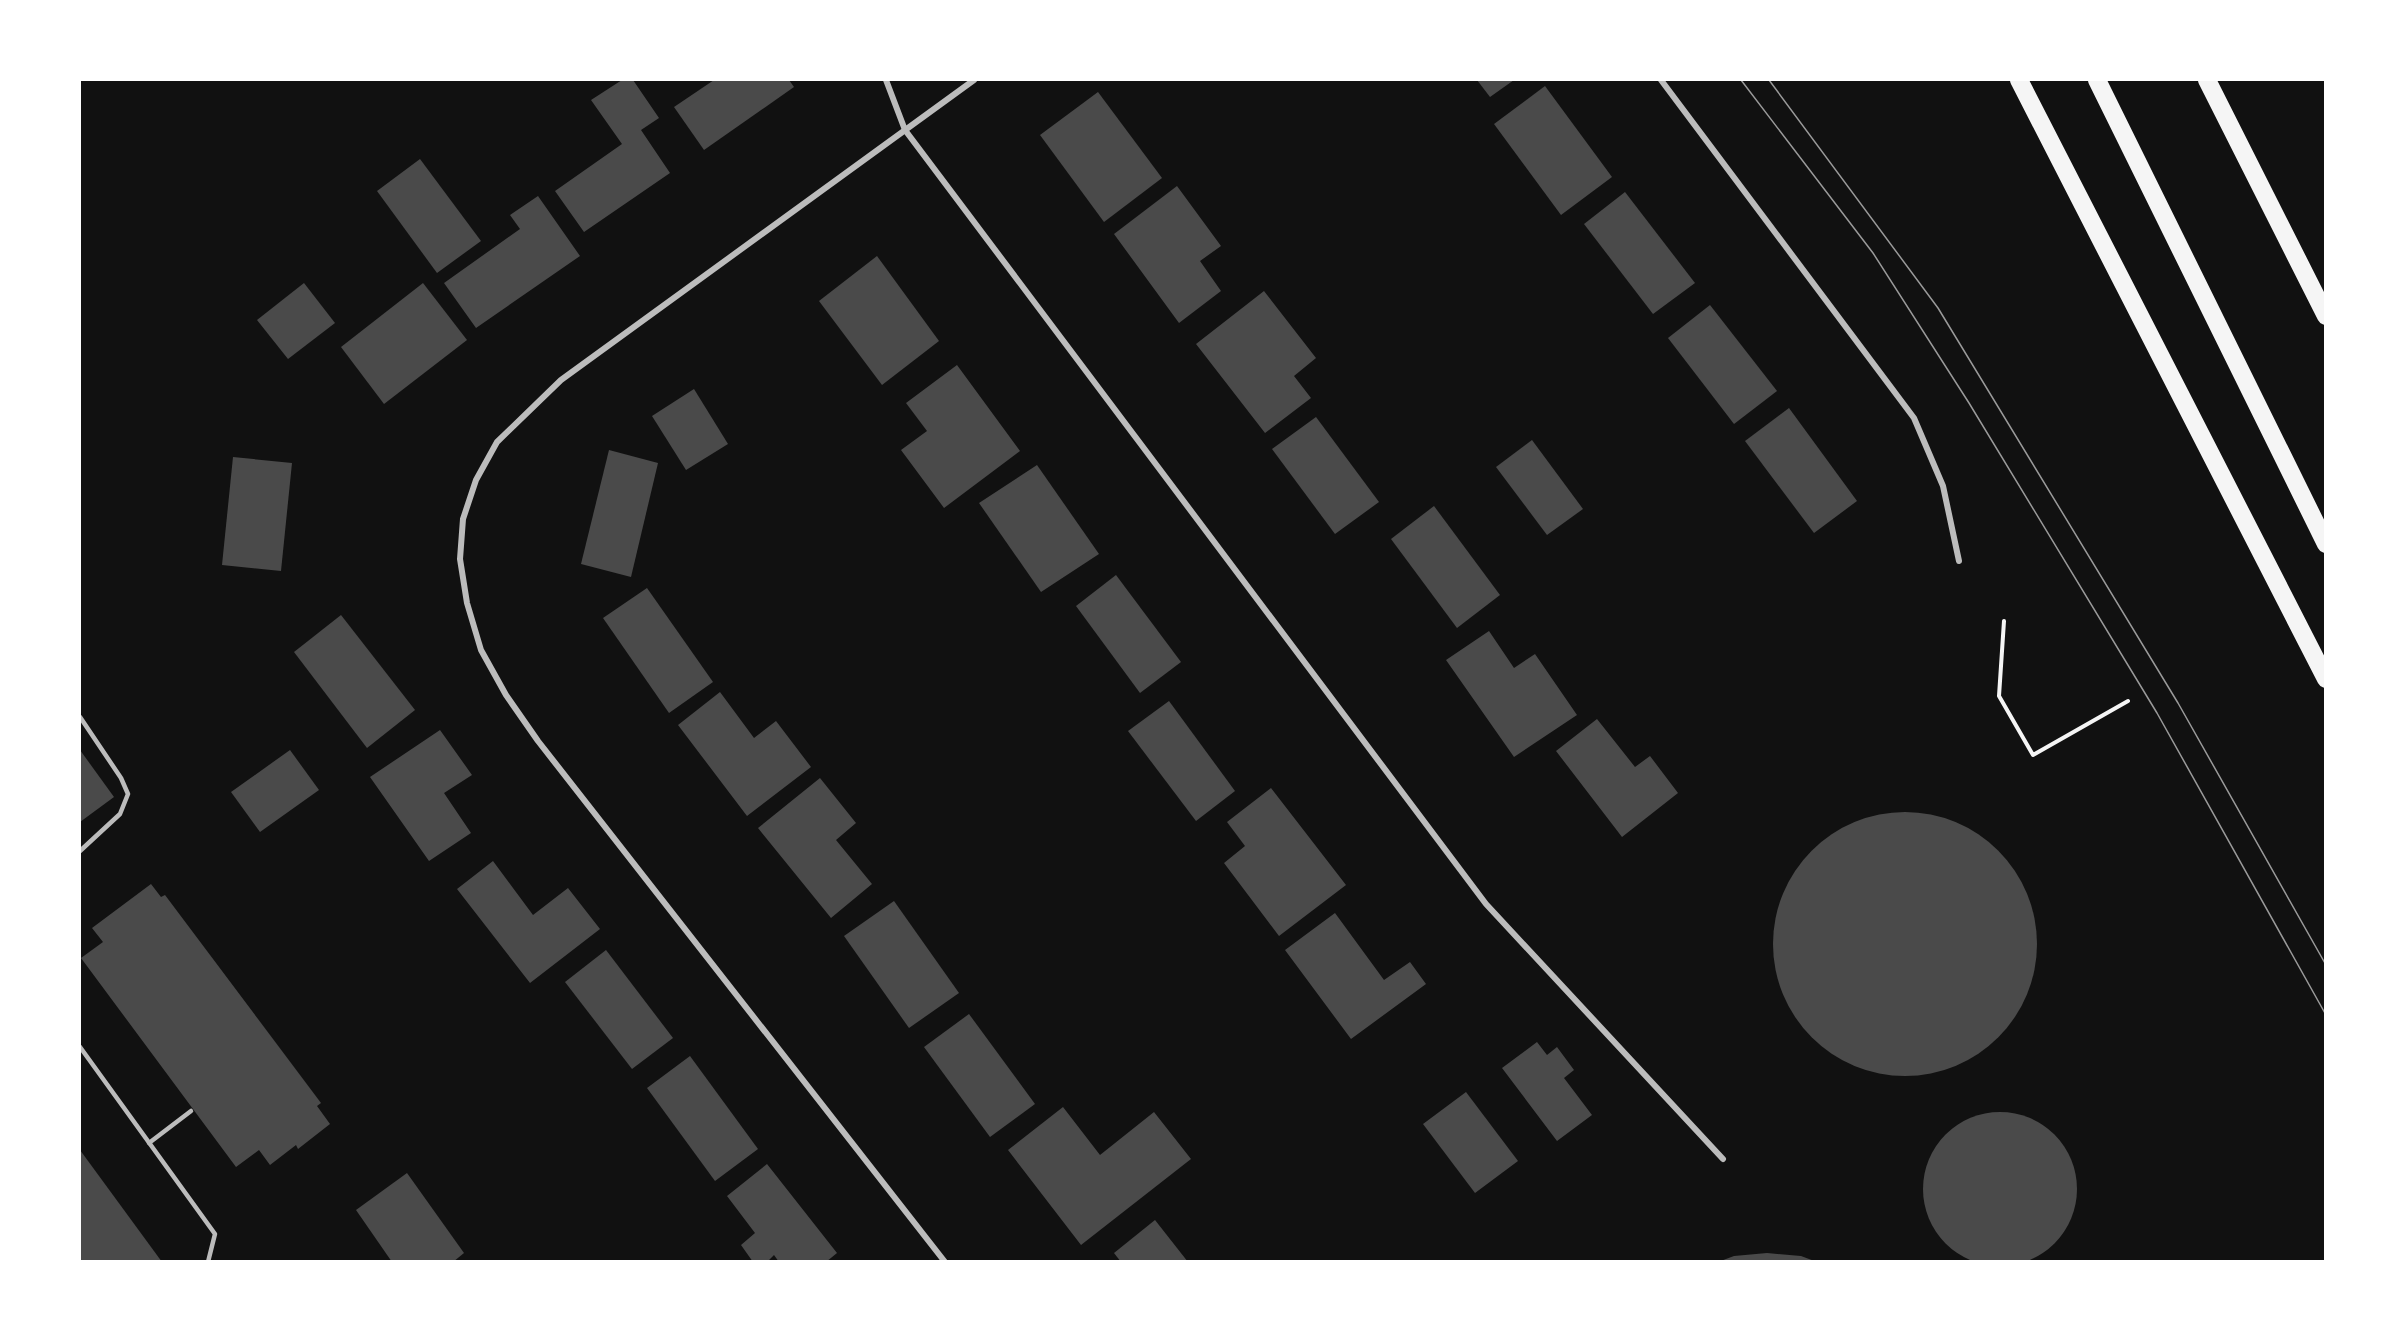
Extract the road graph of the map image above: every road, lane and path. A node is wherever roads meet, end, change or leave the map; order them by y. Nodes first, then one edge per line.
1 (886, 80) edge
2 (974, 80) edge
3 (1661, 80) edge
4 (2019, 80) edge
5 (2097, 80) edge
6 (2207, 80) edge
7 (905, 130) junction
8 (2325, 316) edge
9 (2325, 544) edge
10 (1959, 561) dead end
11 (2004, 621) dead end
12 (2325, 680) edge
13 (2128, 701) dead end
14 (80, 717) edge
15 (80, 851) edge
16 (80, 1047) edge
17 (191, 1111) dead end
18 (149, 1143) junction
19 (1723, 1159) dead end
20 (208, 1262) edge
21 (945, 1262) edge

1 - 7 street
2 - 7 street
3 - 10 street
4 - 12 highway
5 - 9 highway
6 - 8 highway
7 - 19 street
7 - 21 street
11 - 13 path
14 - 15 lane
16 - 18 lane
17 - 18 lane
18 - 20 lane

